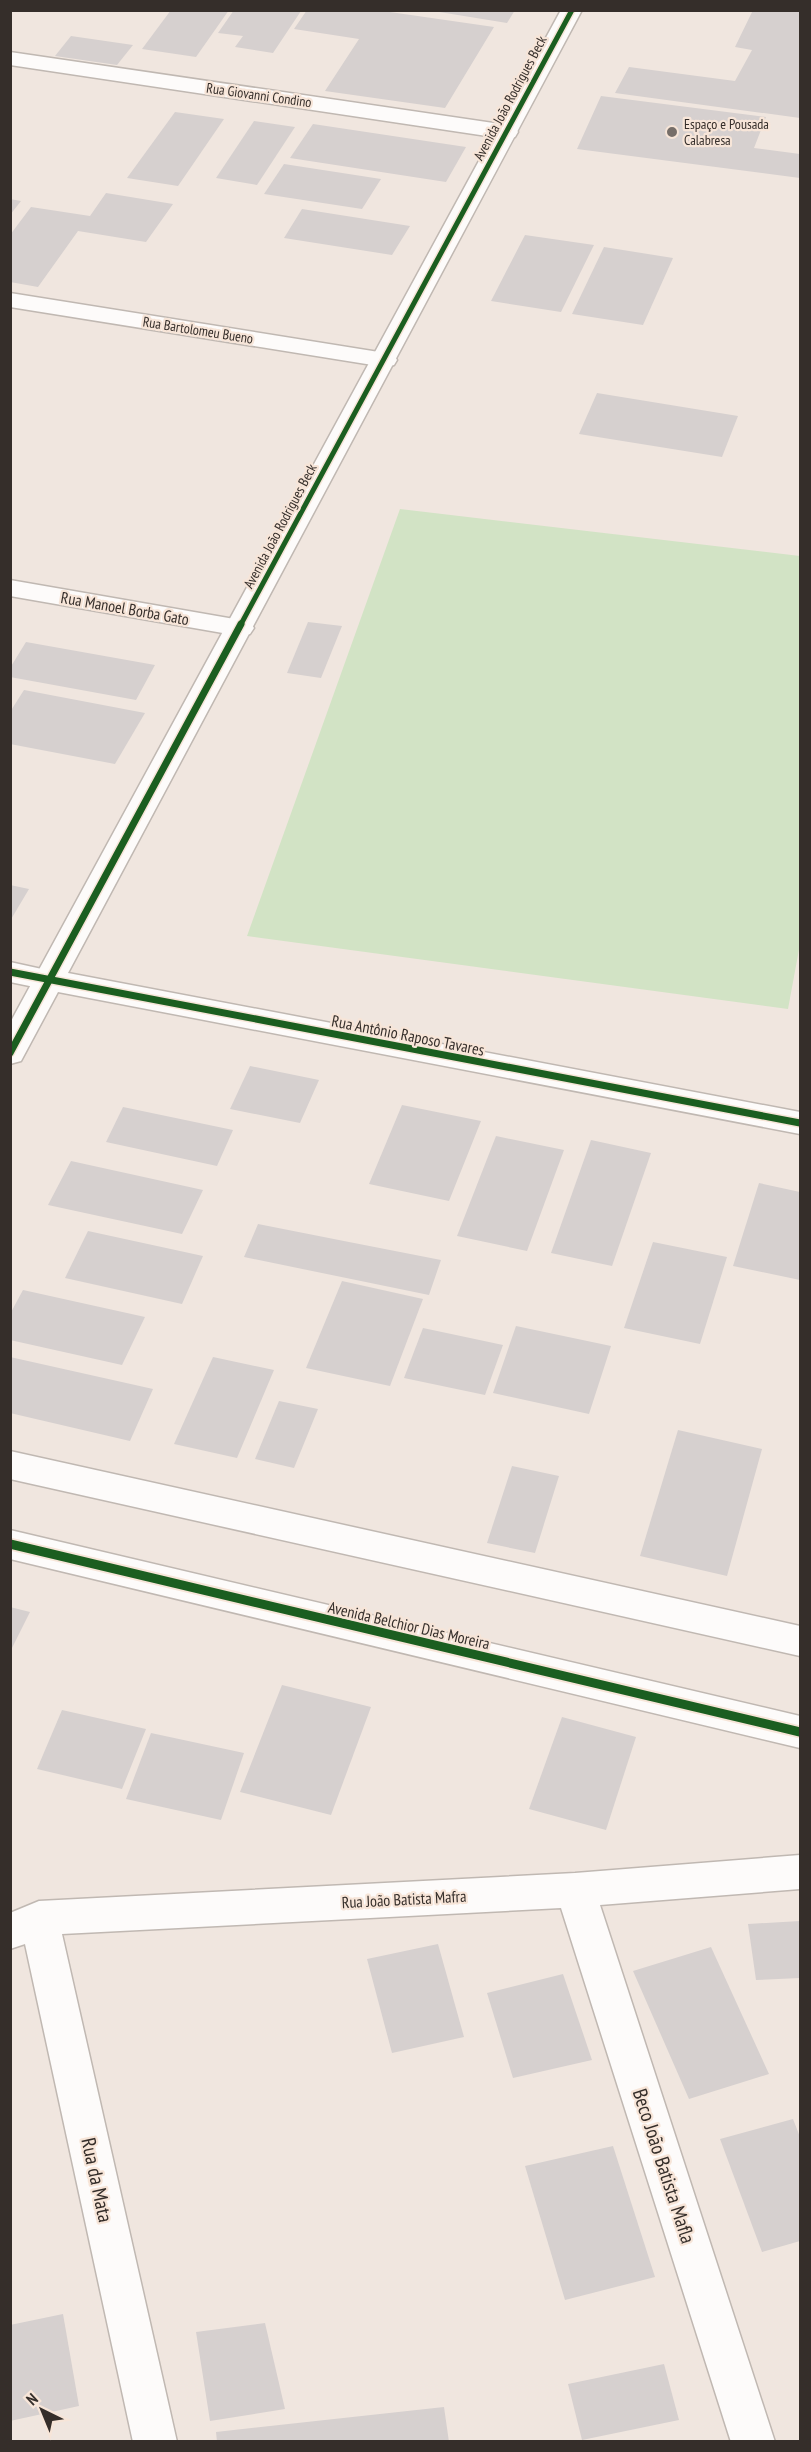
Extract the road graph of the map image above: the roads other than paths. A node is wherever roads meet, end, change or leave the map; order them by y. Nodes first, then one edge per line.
1 (572, 10) edge
2 (10, 58) edge
3 (507, 132) junction
4 (10, 300) edge
5 (385, 360) junction
6 (10, 588) edge
7 (240, 628) junction
8 (10, 972) edge
9 (49, 980) junction
10 (10, 1053) edge
11 (801, 1123) edge
12 (10, 1465) edge
13 (10, 1544) edge
14 (801, 1641) edge
15 (801, 1732) edge
16 (801, 1872) edge
17 (574, 1890) junction
18 (25, 1925) edge
19 (155, 2442) edge
20 (753, 2442) edge

1 - 3 street, Avenida João Rodrigues Beck
2 - 3 street, Rua Giovanni Condino
3 - 5 street, Avenida João Rodrigues Beck
4 - 5 street, Rua Bartolomeu Bueno
5 - 7 street, Avenida João Rodrigues Beck
6 - 7 street, Rua Manoel Borba Gato
7 - 9 street, Avenida João Rodrigues Beck
8 - 9 street, Rua Antônio Raposo Tavares
9 - 10 street, Avenida João Rodrigues Beck
9 - 11 street, Rua Antônio Raposo Tavares
12 - 14 street
13 - 15 street, Avenida Belchior Dias Moreira
16 - 17 street, Rua João Batista Mafra
17 - 18 street, Rua João Batista Mafra
17 - 20 street, Beco João Batista Mafla
18 - 19 street, Rua da Mata

